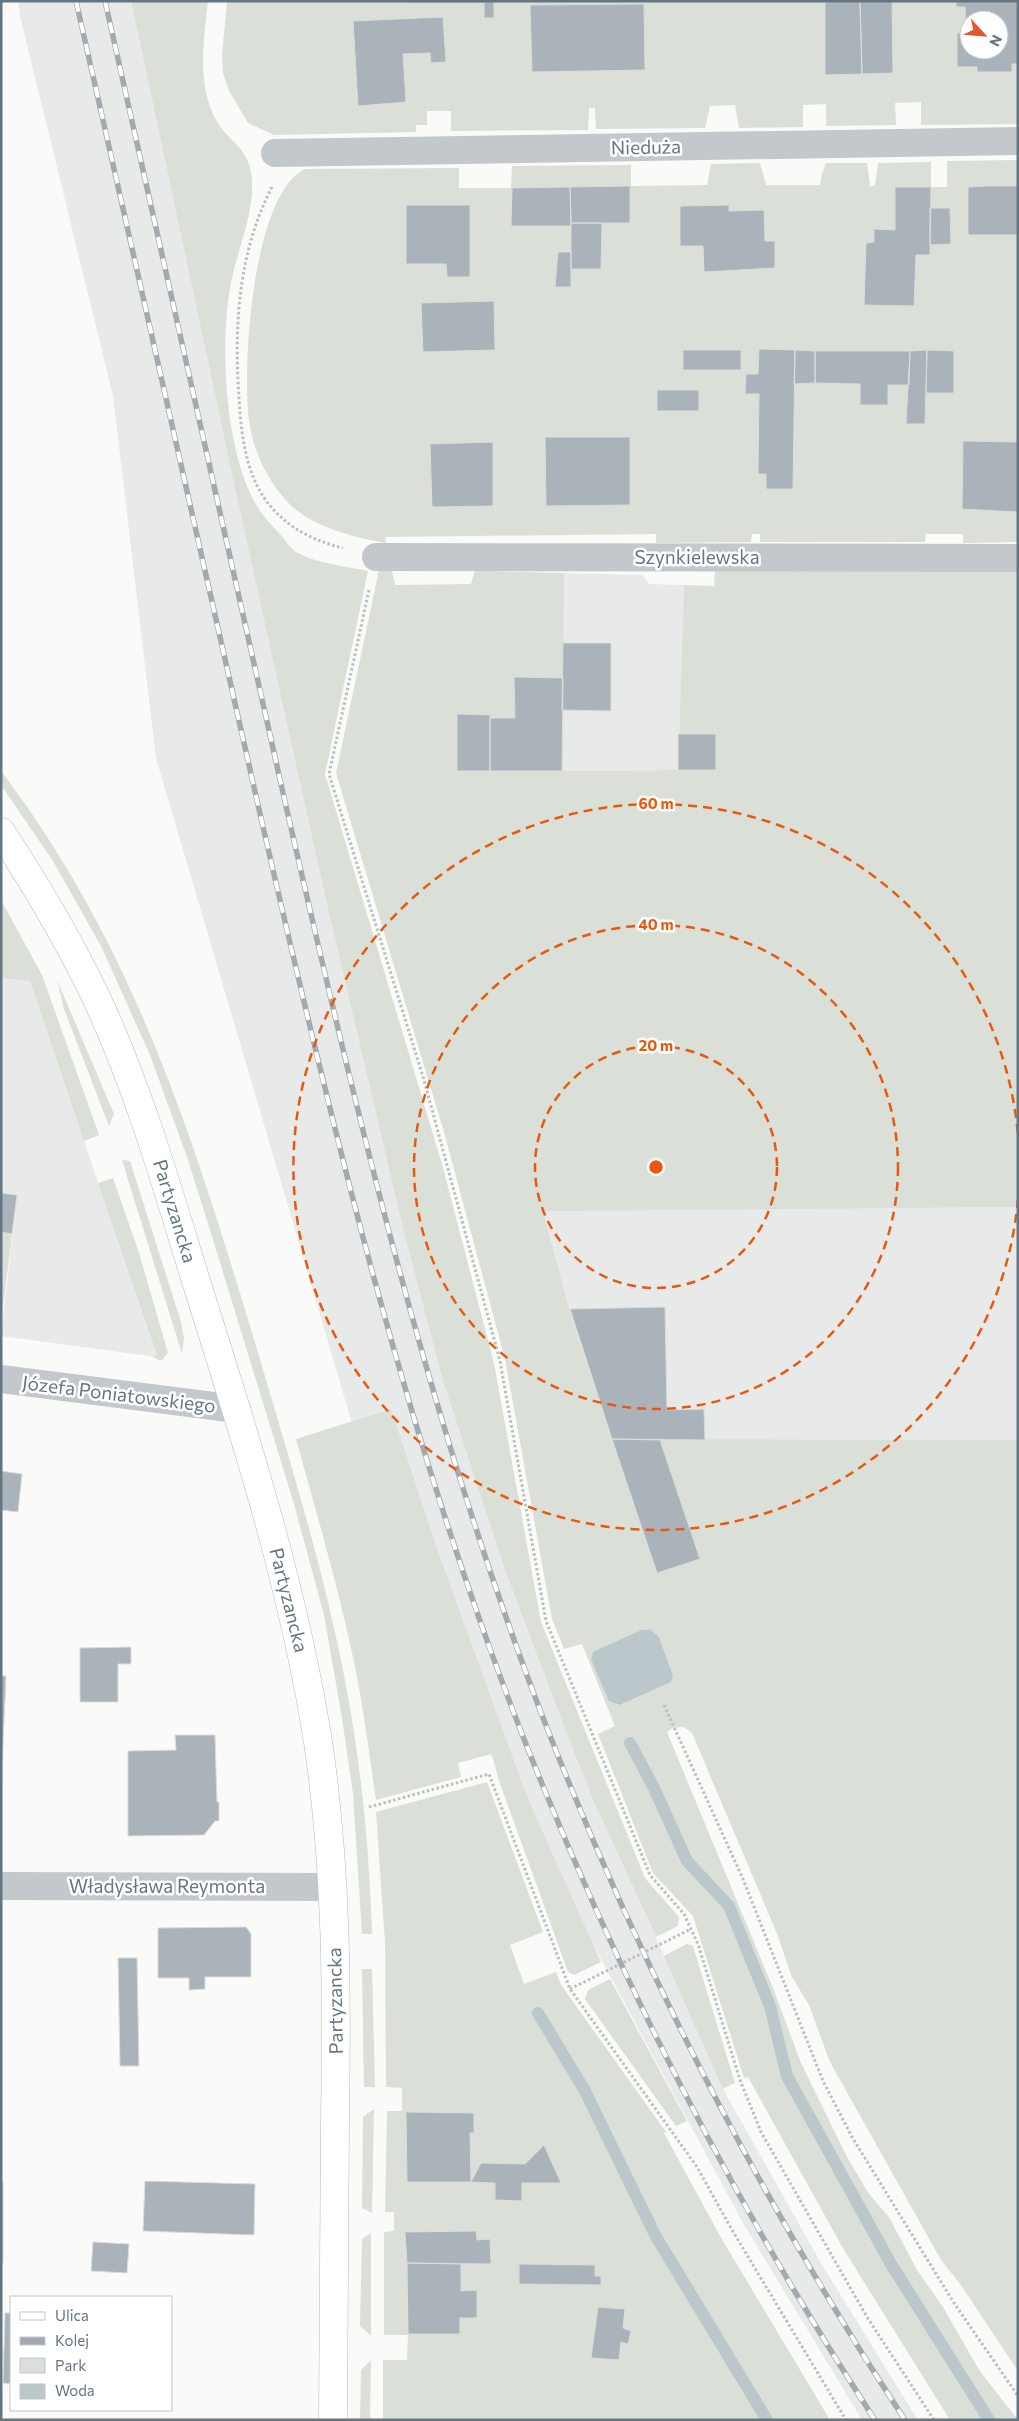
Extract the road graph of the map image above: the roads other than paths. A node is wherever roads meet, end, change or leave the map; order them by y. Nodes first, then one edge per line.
1 (1018, 141) edge
2 (283, 153) road end
3 (376, 557) road end
4 (1018, 558) edge
5 (1, 832) edge
6 (1, 1379) edge
7 (236, 1409) junction
8 (1, 1886) edge
9 (333, 1887) junction
10 (333, 2420) edge

1 - 2 street, Nieduża
3 - 4 street, Szynkielewska
5 - 7 main road, Partyzancka
6 - 7 street, Józefa Poniatowskiego
7 - 9 main road, Partyzancka
8 - 9 street, Władysława Reymonta
9 - 10 main road, Partyzancka

